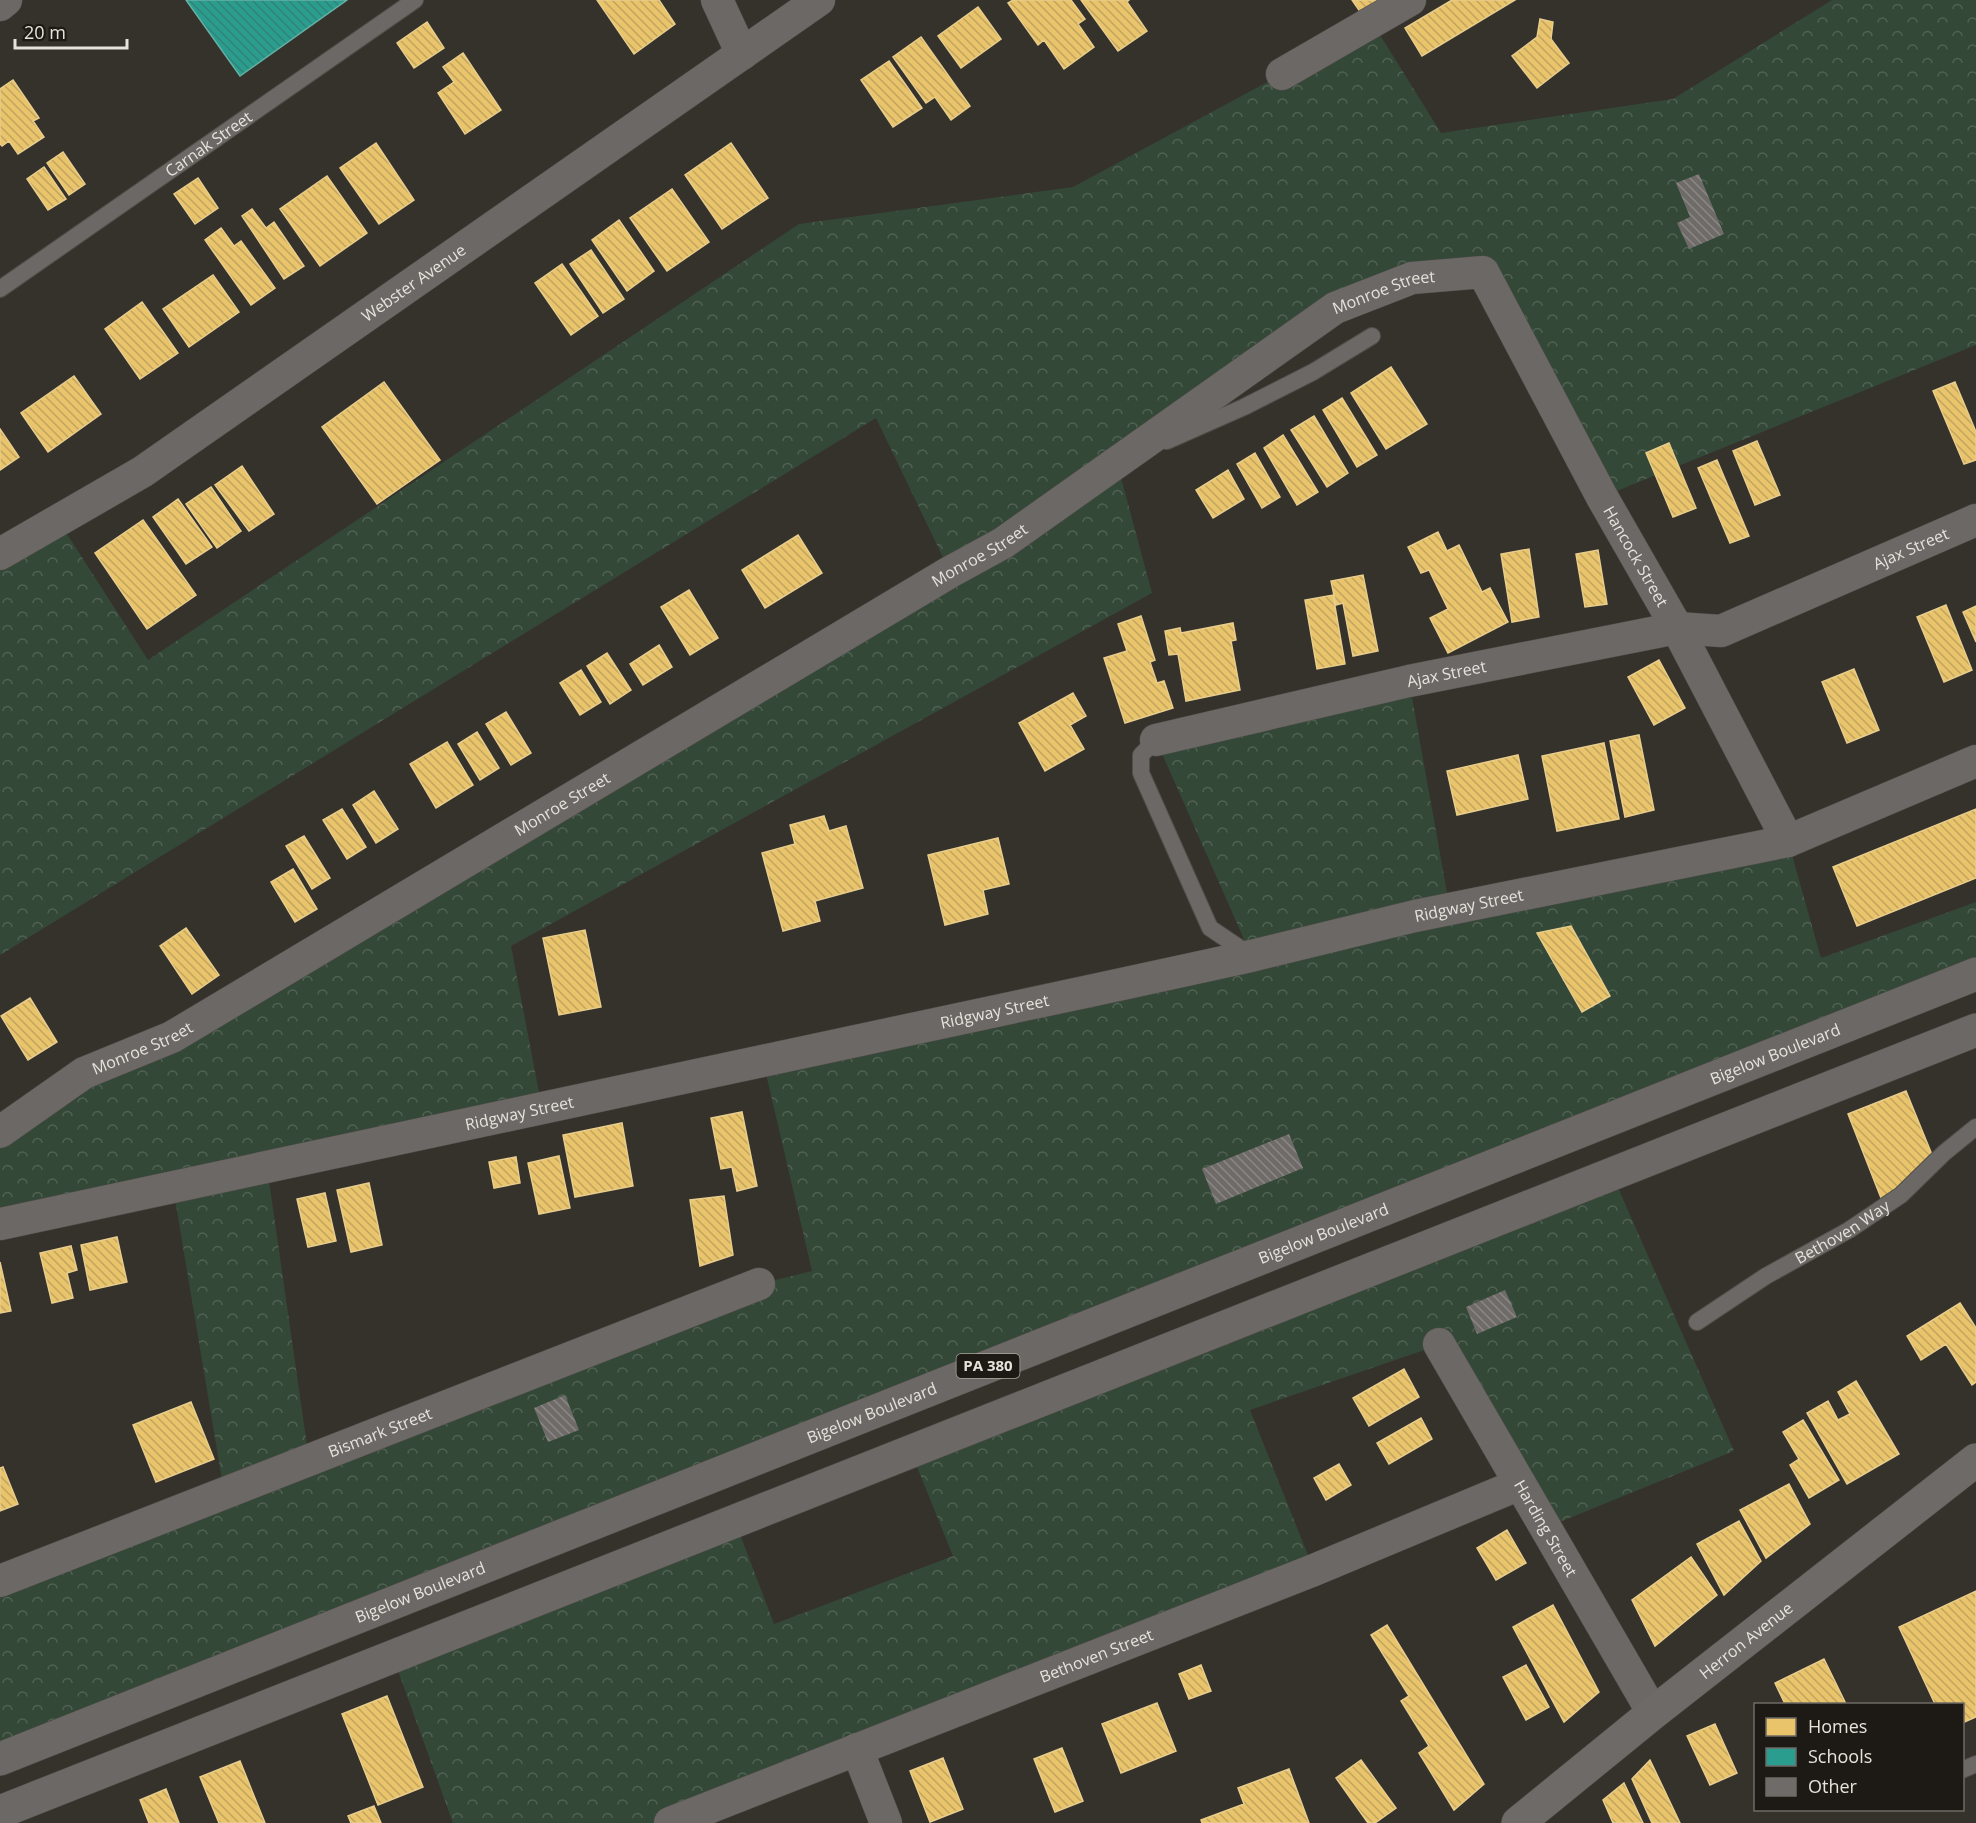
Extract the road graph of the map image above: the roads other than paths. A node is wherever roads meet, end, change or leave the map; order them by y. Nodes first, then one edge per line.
1 (6, 0) edge
2 (415, 0) edge
3 (717, 0) edge
4 (819, 0) edge
5 (1410, 0) edge
6 (0, 4) edge
7 (742, 54) junction
8 (1282, 74) dead end
9 (1483, 272) joint
10 (0, 289) edge
11 (1372, 336) dead end
12 (1117, 463) junction
13 (1976, 520) edge
14 (0, 554) edge
15 (1677, 627) junction
16 (1156, 740) joint
17 (1976, 761) edge
18 (1788, 841) junction
19 (1251, 956) junction
20 (1976, 974) edge
21 (1976, 1030) edge
22 (1976, 1127) edge
23 (0, 1132) edge
24 (0, 1224) edge
25 (759, 1284) dead end
26 (1696, 1322) dead end
27 (1439, 1344) dead end
28 (1976, 1460) edge
29 (1520, 1484) junction
30 (0, 1581) edge
31 (1653, 1713) junction
32 (857, 1749) junction
33 (0, 1759) edge
34 (0, 1812) edge
35 (670, 1823) edge
36 (886, 1823) edge
37 (1518, 1823) edge

1 - 6 street
2 - 10 lane, Carnak Street
3 - 7 street
4 - 7 street, Webster Avenue
5 - 8 street
7 - 14 street, Webster Avenue
9 - 12 street, Monroe Street
9 - 15 street, Hancock Street
11 - 12 lane, Monroe Street
12 - 23 street, Monroe Street
13 - 15 street, Ajax Street
15 - 16 street, Ajax Street
15 - 18 street, Hancock Street
16 - 19 lane, Ajax Street
17 - 18 street, Ridgway Street
18 - 19 street, Ridgway Street
19 - 24 street, Ridgway Street
20 - 33 main road, Bigelow Boulevard / PA 380
21 - 34 main road
22 - 26 lane, Bethoven Way
25 - 30 street, Bismark Street
27 - 29 street, Harding Street
28 - 31 street, Herron Avenue
29 - 31 street, Harding Street
29 - 32 street, Bethoven Street
31 - 37 street, Herron Avenue
32 - 35 street, Bethoven Street
32 - 36 street

